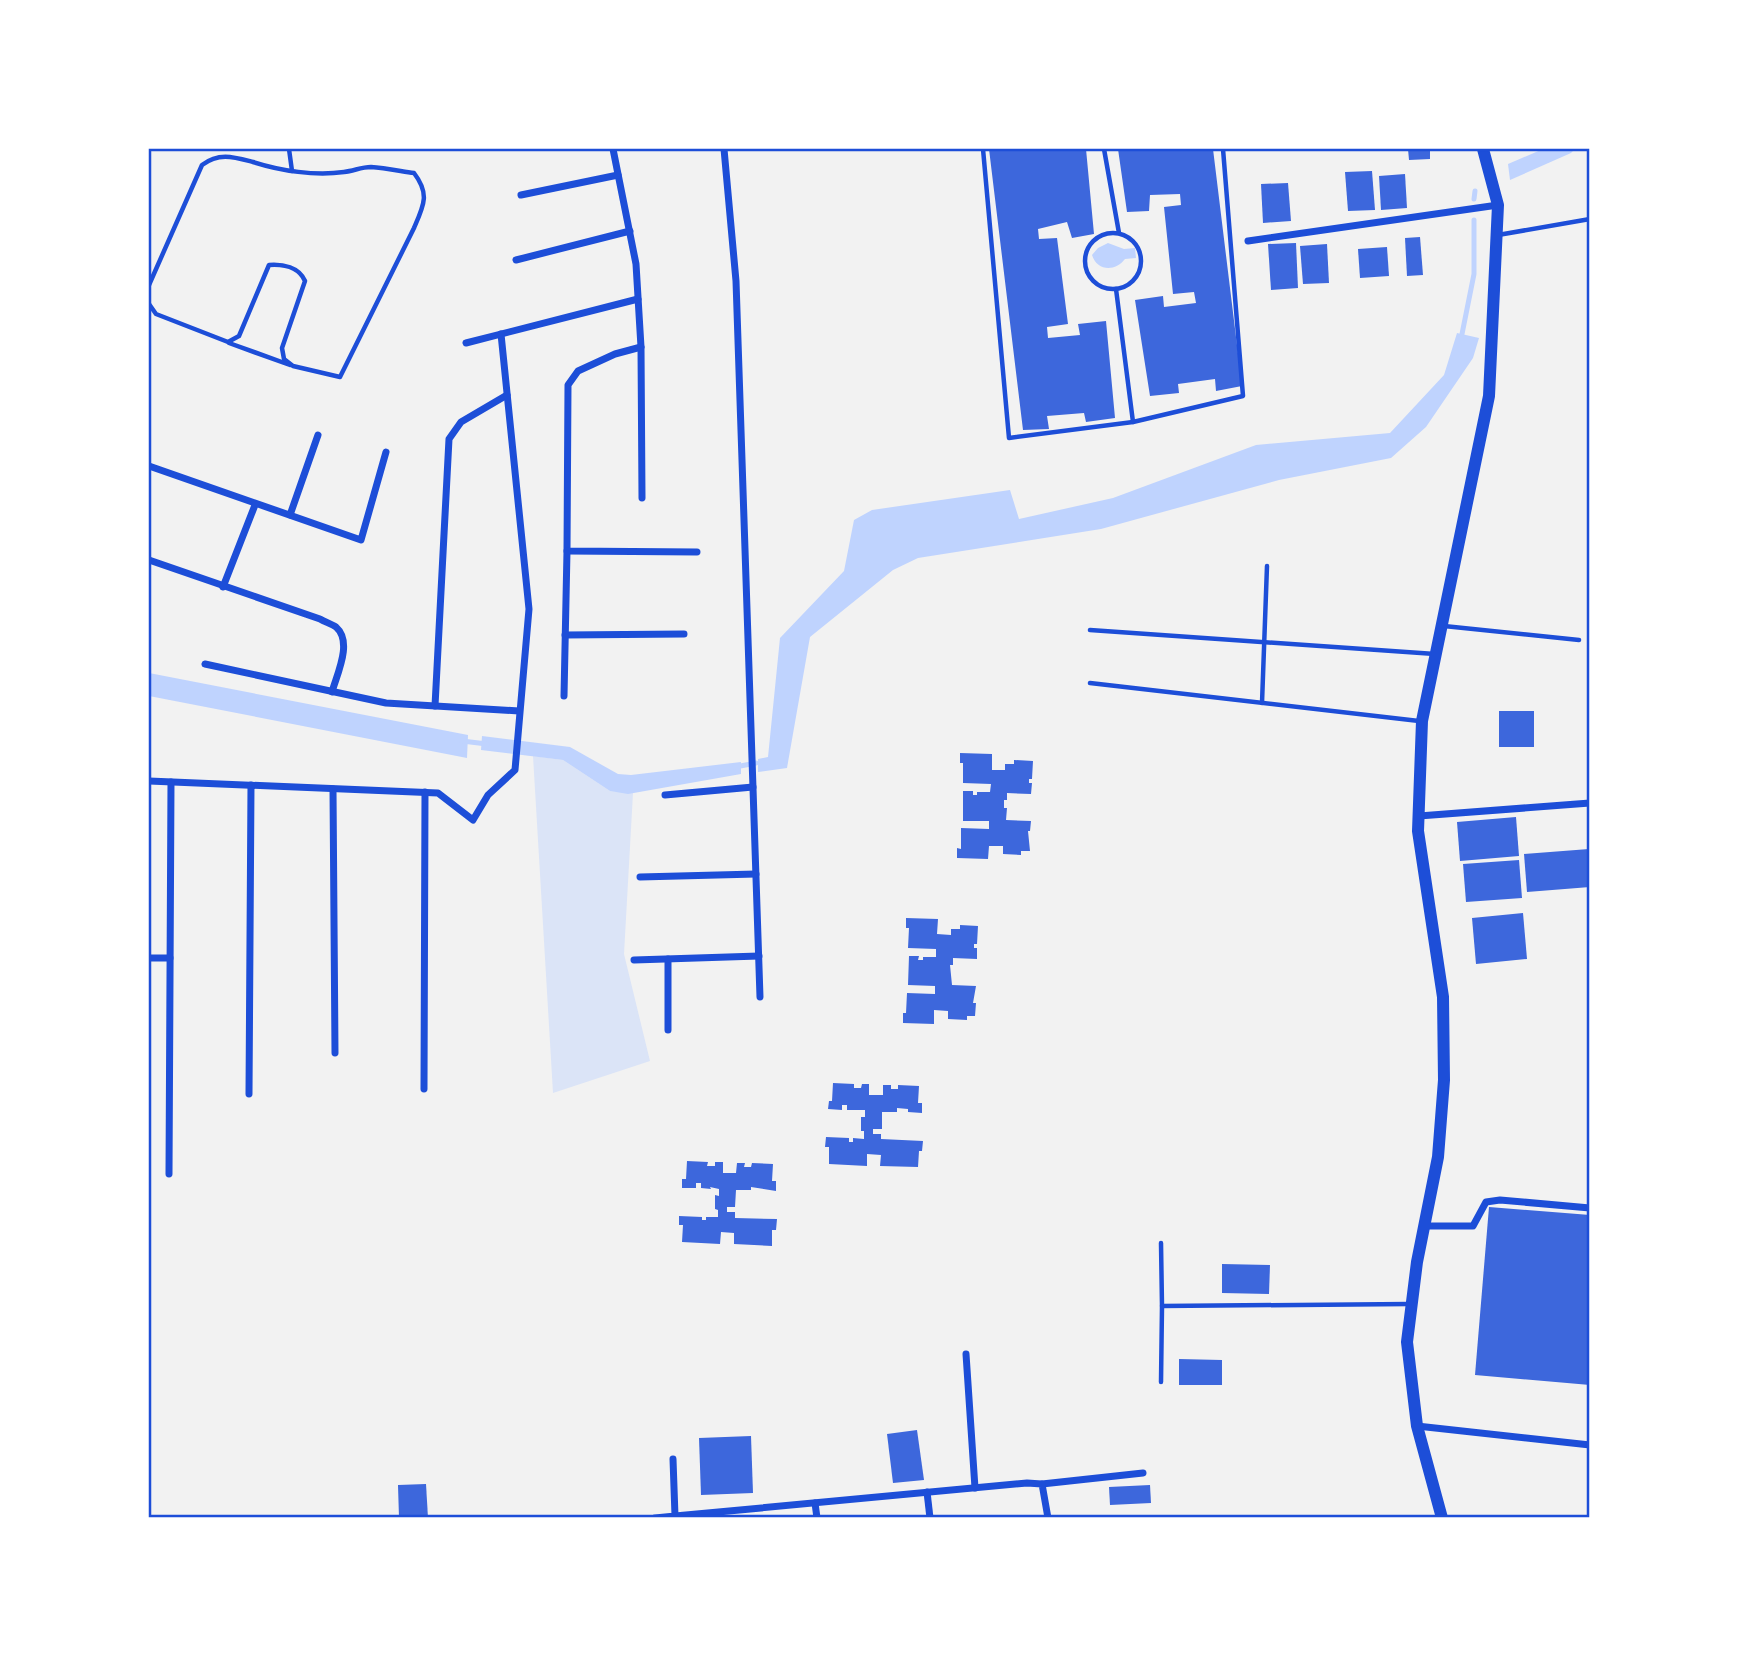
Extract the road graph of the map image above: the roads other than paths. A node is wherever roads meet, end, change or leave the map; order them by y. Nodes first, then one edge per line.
1 (289, 149) edge
2 (613, 149) edge
3 (724, 149) edge
4 (983, 149) edge
5 (1104, 149) edge
6 (1223, 149) edge
7 (1483, 149) edge
8 (292, 172) junction
9 (618, 175) junction
10 (521, 195) dead end
11 (1498, 205) junction
12 (1590, 219) edge
13 (630, 231) junction
14 (1119, 233) junction
15 (1496, 235) junction
16 (1248, 241) dead end
17 (516, 260) dead end
18 (149, 285) edge
19 (1116, 289) junction
20 (638, 299) junction
21 (149, 304) edge
22 (501, 334) junction
23 (228, 342) junction
24 (466, 343) dead end
25 (641, 347) junction
26 (293, 366) junction
27 (507, 395) junction
28 (1133, 422) junction
29 (318, 435) dead end
30 (386, 452) dead end
31 (149, 466) edge
32 (642, 498) dead end
33 (255, 505) junction
34 (290, 515) junction
35 (567, 551) junction
36 (697, 552) dead end
37 (149, 560) edge
38 (1267, 566) dead end
39 (223, 587) junction
40 (1441, 626) junction
41 (1090, 630) dead end
42 (684, 634) dead end
43 (565, 635) junction
44 (1578, 640) dead end
45 (1264, 642) junction
46 (1436, 654) junction
47 (205, 664) dead end
48 (1090, 683) dead end
49 (332, 692) junction
50 (564, 696) dead end
51 (1262, 703) junction
52 (435, 706) junction
53 (519, 711) junction
54 (1422, 721) junction
55 (149, 781) edge
56 (171, 782) junction
57 (251, 785) junction
58 (753, 787) junction
59 (333, 789) junction
60 (425, 792) junction
61 (665, 795) dead end
62 (1590, 803) edge
63 (1419, 816) junction
64 (756, 874) junction
65 (640, 877) dead end
66 (759, 956) junction
67 (149, 958) edge
68 (170, 958) junction
69 (668, 959) junction
70 (634, 960) dead end
71 (760, 997) dead end
72 (668, 1030) dead end
73 (335, 1053) dead end
74 (424, 1089) dead end
75 (249, 1094) dead end
76 (169, 1174) dead end
77 (1590, 1208) edge
78 (1424, 1226) junction
79 (1161, 1243) dead end
80 (1411, 1304) junction
81 (1162, 1306) junction
82 (965, 1354) dead end
83 (1161, 1382) dead end
84 (1417, 1426) junction
85 (1590, 1445) edge
86 (673, 1459) dead end
87 (1143, 1473) dead end
88 (1042, 1485) junction
89 (975, 1488) junction
90 (927, 1492) junction
91 (815, 1503) junction
92 (675, 1517) edge
93 (655, 1518) edge
94 (817, 1518) edge
95 (930, 1518) edge
96 (1048, 1518) edge
97 (1442, 1518) edge

1 - 8 lane
2 - 9 street
3 - 58 street
4 - 28 lane
5 - 14 lane
6 - 28 lane
7 - 11 street
8 - 18 lane
8 - 26 lane
9 - 10 street
9 - 13 street
11 - 15 street
11 - 16 street
12 - 15 lane
13 - 17 street
13 - 20 street
14 - 19 lane
14 - 19 lane
15 - 40 street
19 - 28 lane
20 - 22 street
20 - 25 street
21 - 23 lane
22 - 24 street
22 - 27 street
23 - 26 lane
23 - 26 lane
25 - 32 street
25 - 35 street
27 - 52 street
27 - 53 street
29 - 34 street
30 - 34 street
31 - 33 street
33 - 34 street
33 - 39 street
35 - 36 street
35 - 43 street
37 - 39 street
38 - 45 lane
39 - 49 street
40 - 44 lane
40 - 46 street
41 - 45 lane
42 - 43 street
43 - 50 street
45 - 46 lane
45 - 51 lane
46 - 54 street
47 - 49 street
48 - 51 lane
49 - 52 street
51 - 54 lane
52 - 53 street
53 - 60 street
54 - 63 street
55 - 56 street
56 - 57 street
56 - 68 street
57 - 59 street
57 - 75 street
58 - 61 street
58 - 64 street
59 - 60 street
59 - 73 street
60 - 74 street
62 - 63 street
63 - 78 street
64 - 65 street
64 - 66 street
66 - 69 street
66 - 71 street
67 - 68 street
68 - 76 street
69 - 70 street
69 - 72 street
77 - 78 street
78 - 80 street
79 - 81 lane
80 - 81 lane
80 - 84 street
81 - 83 lane
82 - 89 street
84 - 85 street
84 - 97 street
86 - 92 street
87 - 88 street
88 - 89 street
88 - 96 street
89 - 90 street
90 - 91 street
90 - 95 street
91 - 92 street
91 - 94 street
92 - 93 street

